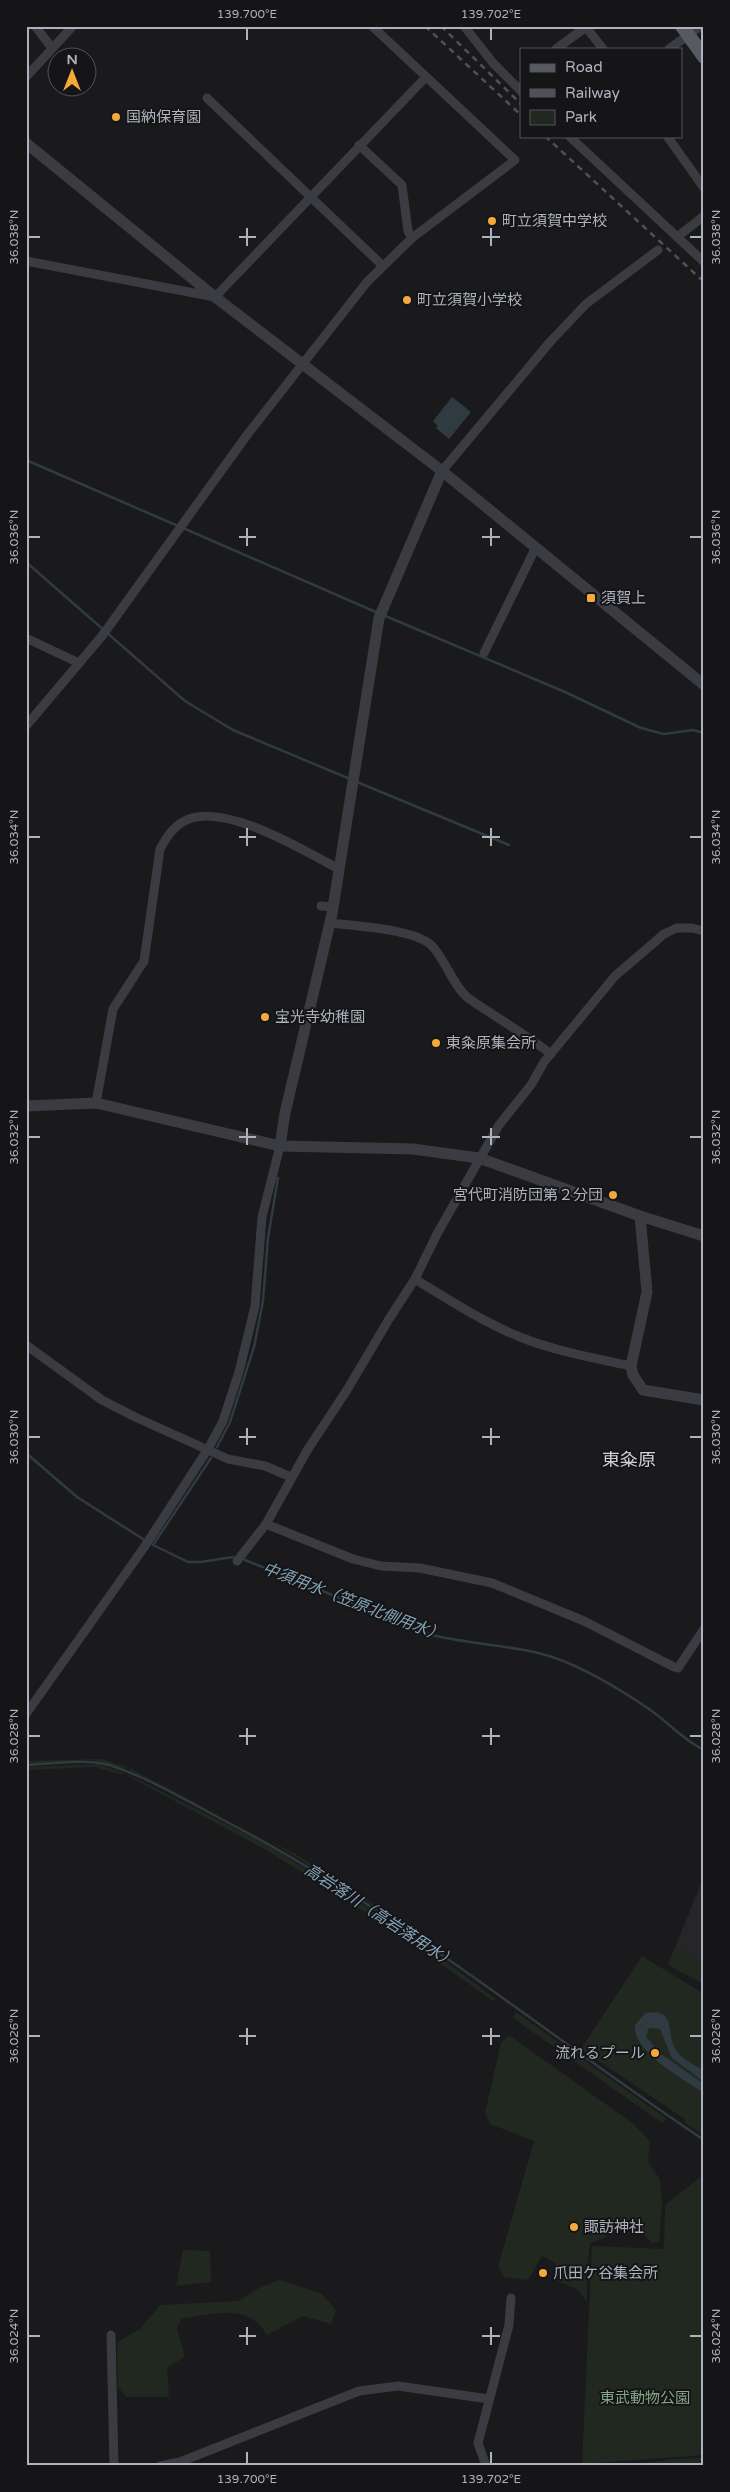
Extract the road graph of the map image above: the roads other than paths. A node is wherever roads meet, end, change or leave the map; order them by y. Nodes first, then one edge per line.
1 (34, 26) edge
2 (73, 26) edge
3 (372, 26) edge
4 (464, 26) edge
5 (701, 26) edge
6 (586, 27) edge
7 (685, 31) edge
8 (52, 48) joint
9 (557, 48) edge
10 (602, 48) edge
11 (670, 48) edge
12 (48, 52) edge
13 (704, 57) edge
14 (26, 77) edge
15 (426, 77) junction
16 (520, 90) edge
17 (208, 98) dead end
18 (571, 138) edge
19 (668, 138) edge
20 (26, 143) edge
21 (359, 145) junction
22 (704, 188) edge
23 (311, 197) junction
24 (704, 216) edge
25 (677, 237) junction
26 (412, 238) junction
27 (658, 250) dead end
28 (26, 261) edge
29 (704, 262) edge
30 (383, 266) junction
31 (215, 297) junction
32 (301, 364) junction
33 (442, 471) junction
34 (536, 547) junction
35 (26, 638) edge
36 (484, 653) dead end
37 (79, 663) junction
38 (704, 685) edge
39 (26, 726) edge
40 (339, 869) junction
41 (321, 906) dead end
42 (333, 908) junction
43 (330, 923) junction
44 (704, 931) edge
45 (551, 1054) junction
46 (96, 1103) junction
47 (26, 1106) edge
48 (280, 1146) junction
49 (479, 1158) junction
50 (640, 1216) junction
51 (704, 1236) edge
52 (415, 1280) junction
53 (26, 1345) edge
54 (631, 1366) junction
55 (704, 1400) edge
56 (208, 1449) junction
57 (291, 1477) junction
58 (266, 1524) junction
59 (237, 1561) dead end
60 (704, 1629) edge
61 (26, 1714) edge
62 (511, 2298) dead end
63 (111, 2335) dead end
64 (489, 2399) junction
65 (114, 2466) edge
66 (160, 2466) edge
67 (486, 2466) edge

1 - 8 street
2 - 8 street
3 - 15 street
4 - 16 street
5 - 7 street
6 - 9 street
6 - 10 street
7 - 11 street
7 - 13 main road
12 - 14 street
15 - 21 street
15 - 26 street
17 - 23 street
18 - 25 street
19 - 22 street
20 - 31 street
21 - 23 street
21 - 26 street
23 - 30 street
23 - 31 street
24 - 25 street
25 - 29 street
26 - 30 street
27 - 33 street
28 - 31 street
30 - 32 street
31 - 32 street
32 - 33 street
32 - 37 street
33 - 34 street
33 - 40 street
34 - 36 street
34 - 38 street
35 - 37 street
37 - 39 street
40 - 42 street
40 - 46 street
41 - 42 street
42 - 43 street
43 - 45 street
43 - 48 street
44 - 45 street
45 - 49 street
46 - 47 street
46 - 48 street
48 - 49 street
48 - 56 street
49 - 50 street
49 - 52 street
50 - 51 street
50 - 54 street
52 - 54 street
52 - 57 street
53 - 56 street
54 - 55 street
56 - 57 street
56 - 61 street
57 - 58 street
58 - 59 street
58 - 60 street
62 - 64 street
63 - 65 street
64 - 66 street
64 - 67 street

